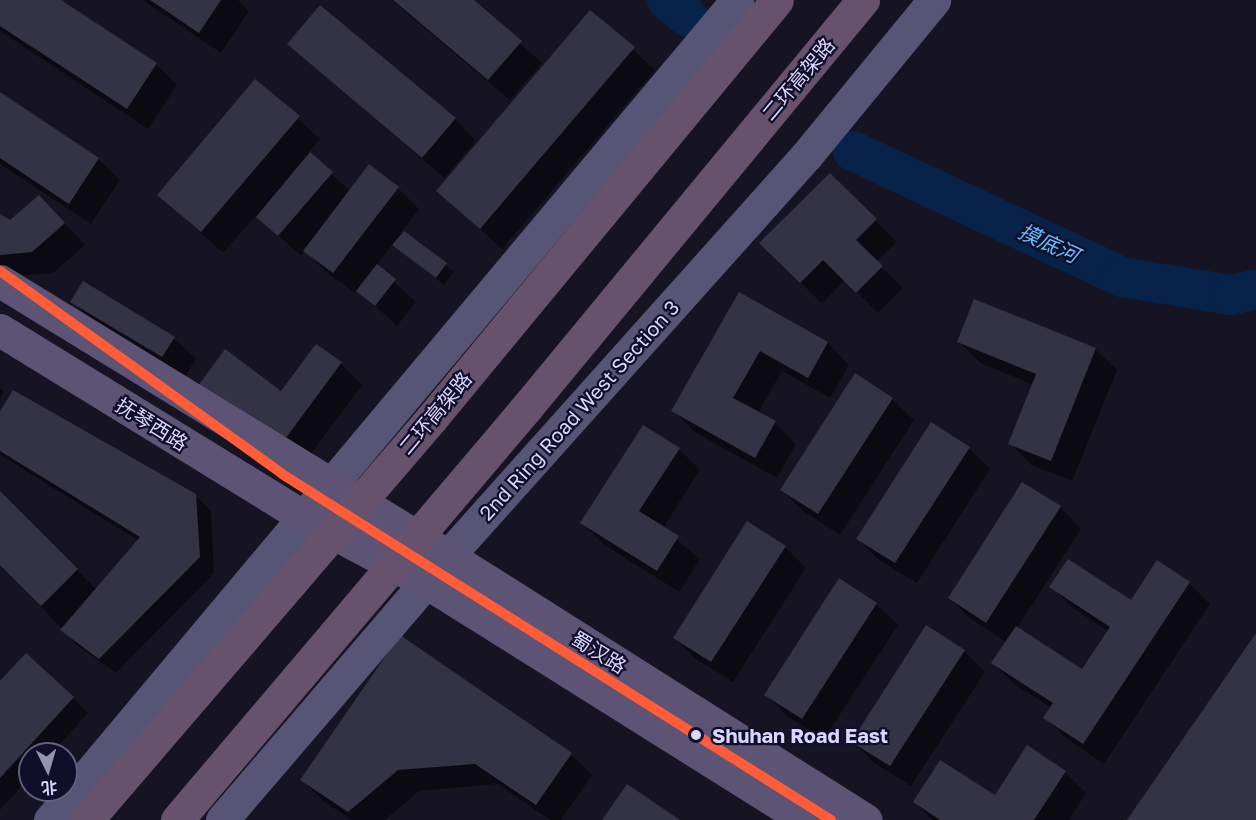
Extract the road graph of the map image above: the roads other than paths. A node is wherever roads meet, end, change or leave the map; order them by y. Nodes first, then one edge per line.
1 (737, 0) edge
2 (777, 0) edge
3 (863, 0) edge
4 (934, 0) edge
5 (0, 281) edge
6 (0, 330) edge
7 (331, 487) junction
8 (305, 518) junction
9 (448, 556) junction
10 (426, 582) junction
11 (50, 820) edge
12 (87, 820) edge
13 (177, 820) edge
14 (222, 820) edge
15 (806, 820) edge
16 (864, 820) edge

1 - 7 main road
2 - 12 highway, 二环高架路, bridge
3 - 13 highway, 二环高架路, bridge
4 - 9 main road, 2nd Ring Road West Section 3
5 - 7 main road
6 - 8 main road, 抚琴西路
7 - 8 main road
7 - 9 main road, 蜀汉路
8 - 10 main road, 蜀汉路
8 - 11 main road
9 - 10 main road, 2nd Ring Road West Section 3
9 - 16 main road, 蜀汉路
10 - 14 main road, 2nd Ring Road West Section 3
10 - 15 main road, 蜀汉路

